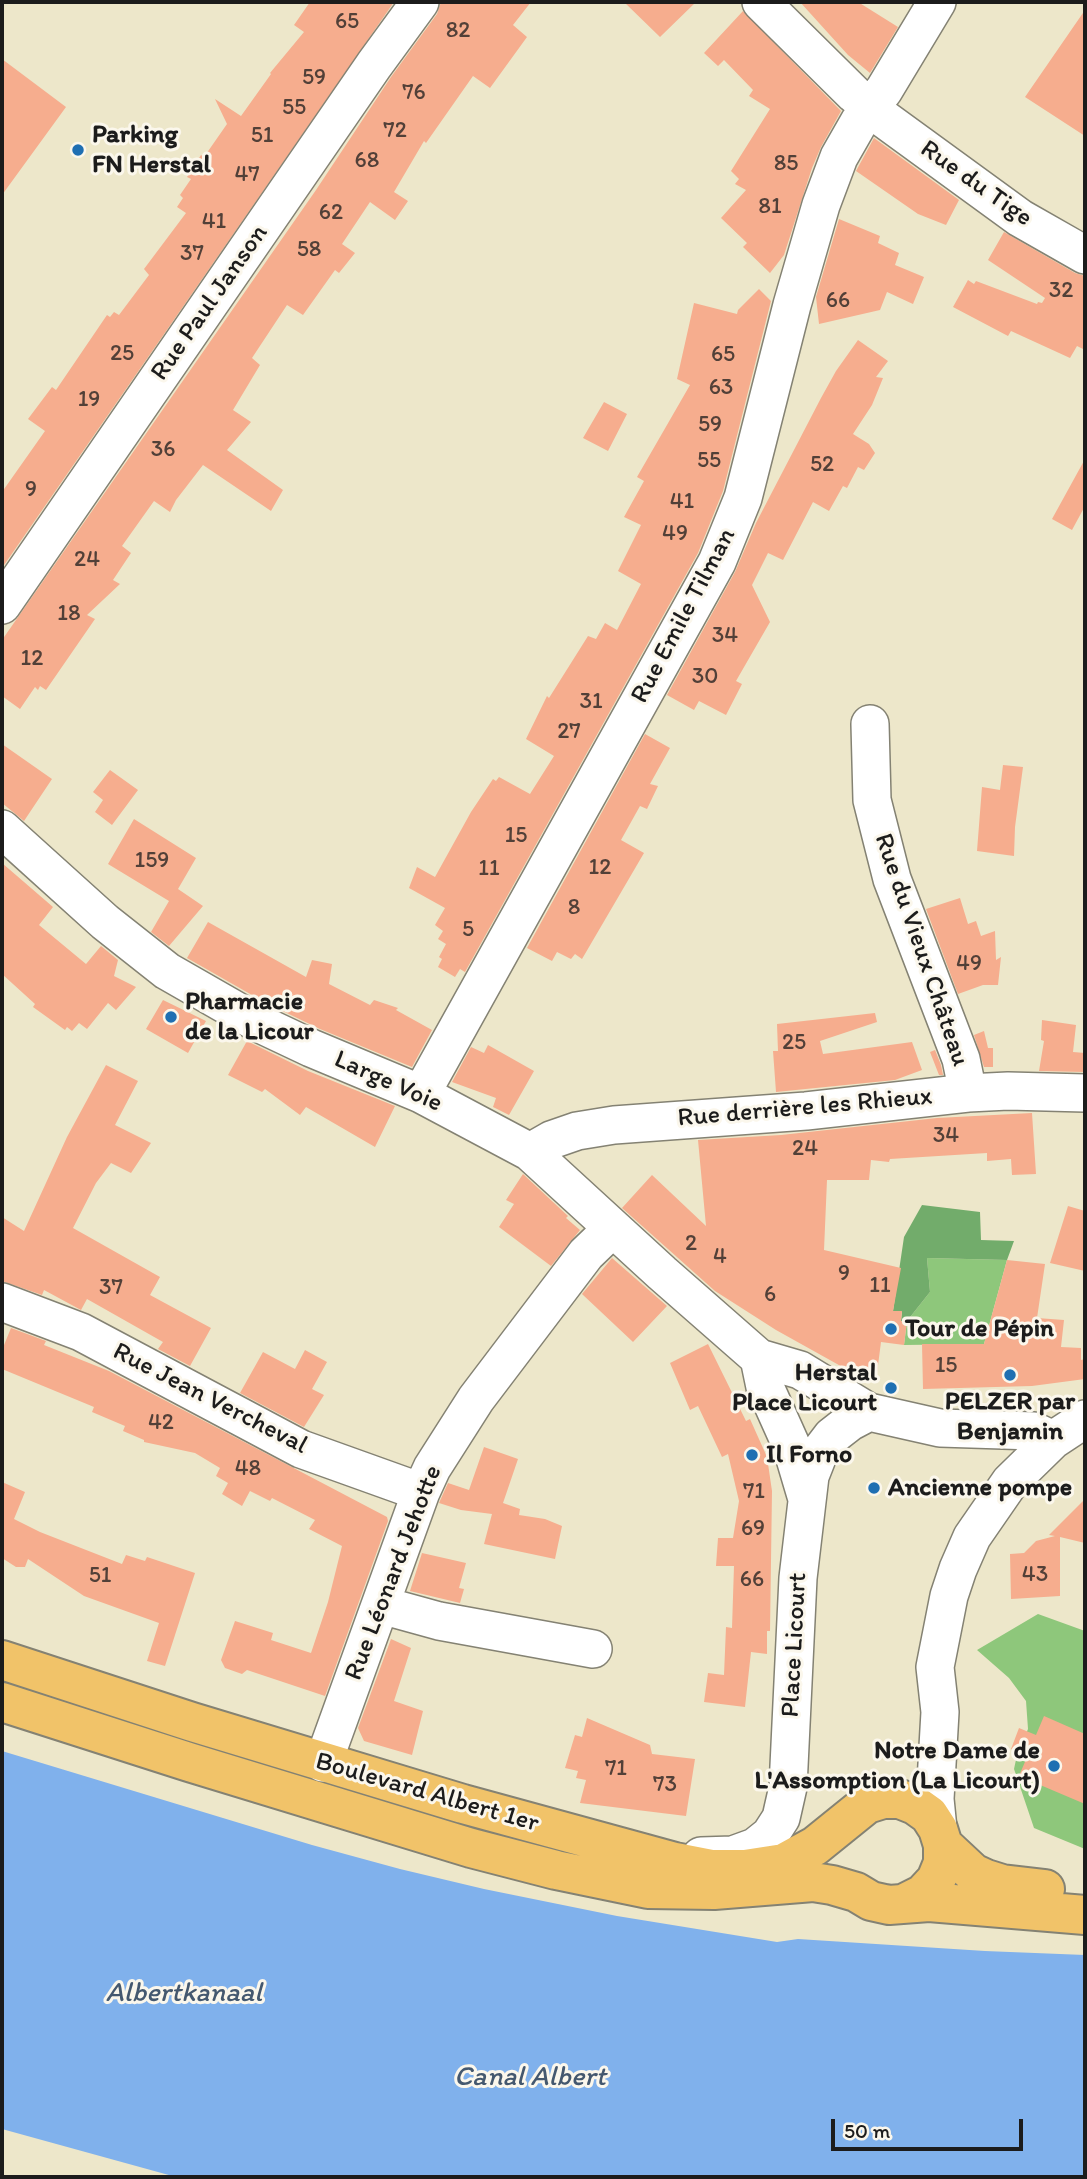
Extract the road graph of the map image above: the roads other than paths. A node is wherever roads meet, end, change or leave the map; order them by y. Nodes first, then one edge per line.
1 (420, 2) edge
2 (761, 2) edge
3 (937, 2) edge
4 (870, 107) junction
5 (1085, 255) edge
6 (2, 605) edge
7 (870, 724) dead end
8 (2, 829) edge
9 (968, 1093) junction
10 (1085, 1093) edge
11 (421, 1094) junction
12 (530, 1152) junction
13 (612, 1228) junction
14 (2, 1302) edge
15 (759, 1358) junction
16 (869, 1412) junction
17 (1085, 1419) edge
18 (1053, 1440) junction
19 (421, 1492) junction
20 (807, 1501) junction
21 (381, 1605) junction
22 (593, 1649) dead end
23 (2, 1660) edge
24 (2, 1702) edge
25 (323, 1763) junction
26 (360, 1814) junction
27 (848, 1820) junction
28 (941, 1837) junction
29 (616, 1845) junction
30 (856, 1892) junction
31 (1085, 1895) edge
32 (907, 1902) junction
33 (1085, 1915) edge

1 - 6 street, Rue Paul Janson
2 - 4 street, Rue du Tige
3 - 4 street, Rue Emile Tilman
4 - 5 street, Rue du Tige
4 - 11 street, Rue Emile Tilman
7 - 9 street, Rue du Vieux Château
8 - 11 street, Large Voie
9 - 10 street, Rue derrière les Rhieux
9 - 12 street, Rue derrière les Rhieux
11 - 12 street, Large Voie
12 - 13 street, Large Voie
13 - 15 street, Large Voie
13 - 19 street, Rue Léonard Jehotte
14 - 19 street, Rue Jean Vercheval
15 - 16 street
15 - 20 street, Place Licourt
16 - 18 street
16 - 20 street, Place Licourt
17 - 18 street
18 - 28 street
19 - 21 street, Rue Léonard Jehotte
20 - 29 street, Place Licourt
21 - 22 street
21 - 25 street, Rue Léonard Jehotte
23 - 25 main road, Boulevard Albert 1er
24 - 26 main road, Boulevard Albert 1er
25 - 26 main road
25 - 29 main road, Boulevard Albert 1er
26 - 30 main road, Boulevard Albert 1er
27 - 28 main road, Boulevard Albert 1er
27 - 29 main road, Boulevard Albert 1er
27 - 30 main road
28 - 31 main road, Boulevard Albert 1er
28 - 32 main road
30 - 32 main road, Boulevard Albert 1er
32 - 33 main road, Boulevard Albert 1er

